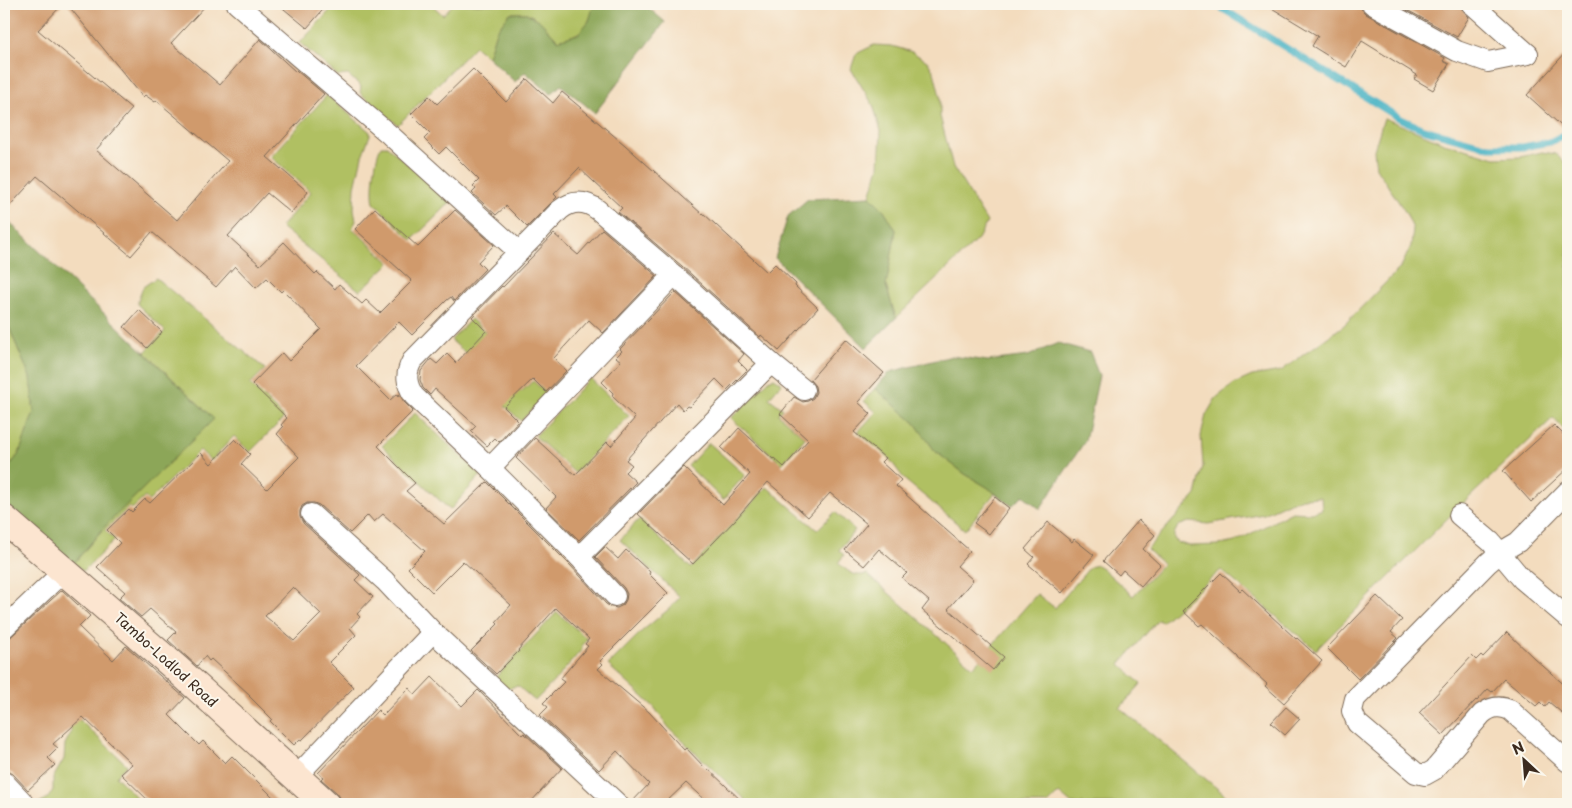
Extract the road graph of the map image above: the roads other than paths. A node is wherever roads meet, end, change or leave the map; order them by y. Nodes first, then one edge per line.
1 (237, 4) edge
2 (1372, 4) edge
3 (1472, 4) edge
4 (520, 252) junction
5 (674, 275) junction
6 (771, 363) junction
7 (804, 390) dead end
8 (490, 468) junction
9 (1568, 491) edge
10 (311, 514) dead end
11 (1459, 514) dead end
12 (4, 520) edge
13 (1501, 552) junction
14 (579, 557) junction
15 (64, 571) junction
16 (615, 596) dead end
17 (1568, 618) edge
18 (4, 628) edge
19 (433, 632) junction
20 (1568, 762) edge
21 (296, 777) junction
22 (4, 782) edge
23 (22, 801) dead end
24 (326, 804) edge
25 (618, 804) edge

1 - 4 street
2 - 3 street
4 - 5 street
4 - 8 street
5 - 6 street
5 - 8 street
6 - 7 street
6 - 14 street
8 - 14 street
9 - 13 street
10 - 19 street
11 - 13 street
12 - 15 street, Tambo-Lodlod Road
13 - 17 street
13 - 20 street
14 - 16 street
15 - 18 street
15 - 21 street, Tambo-Lodlod Road
19 - 21 street
19 - 25 street
21 - 24 street, Tambo-Lodlod Road
22 - 23 street

